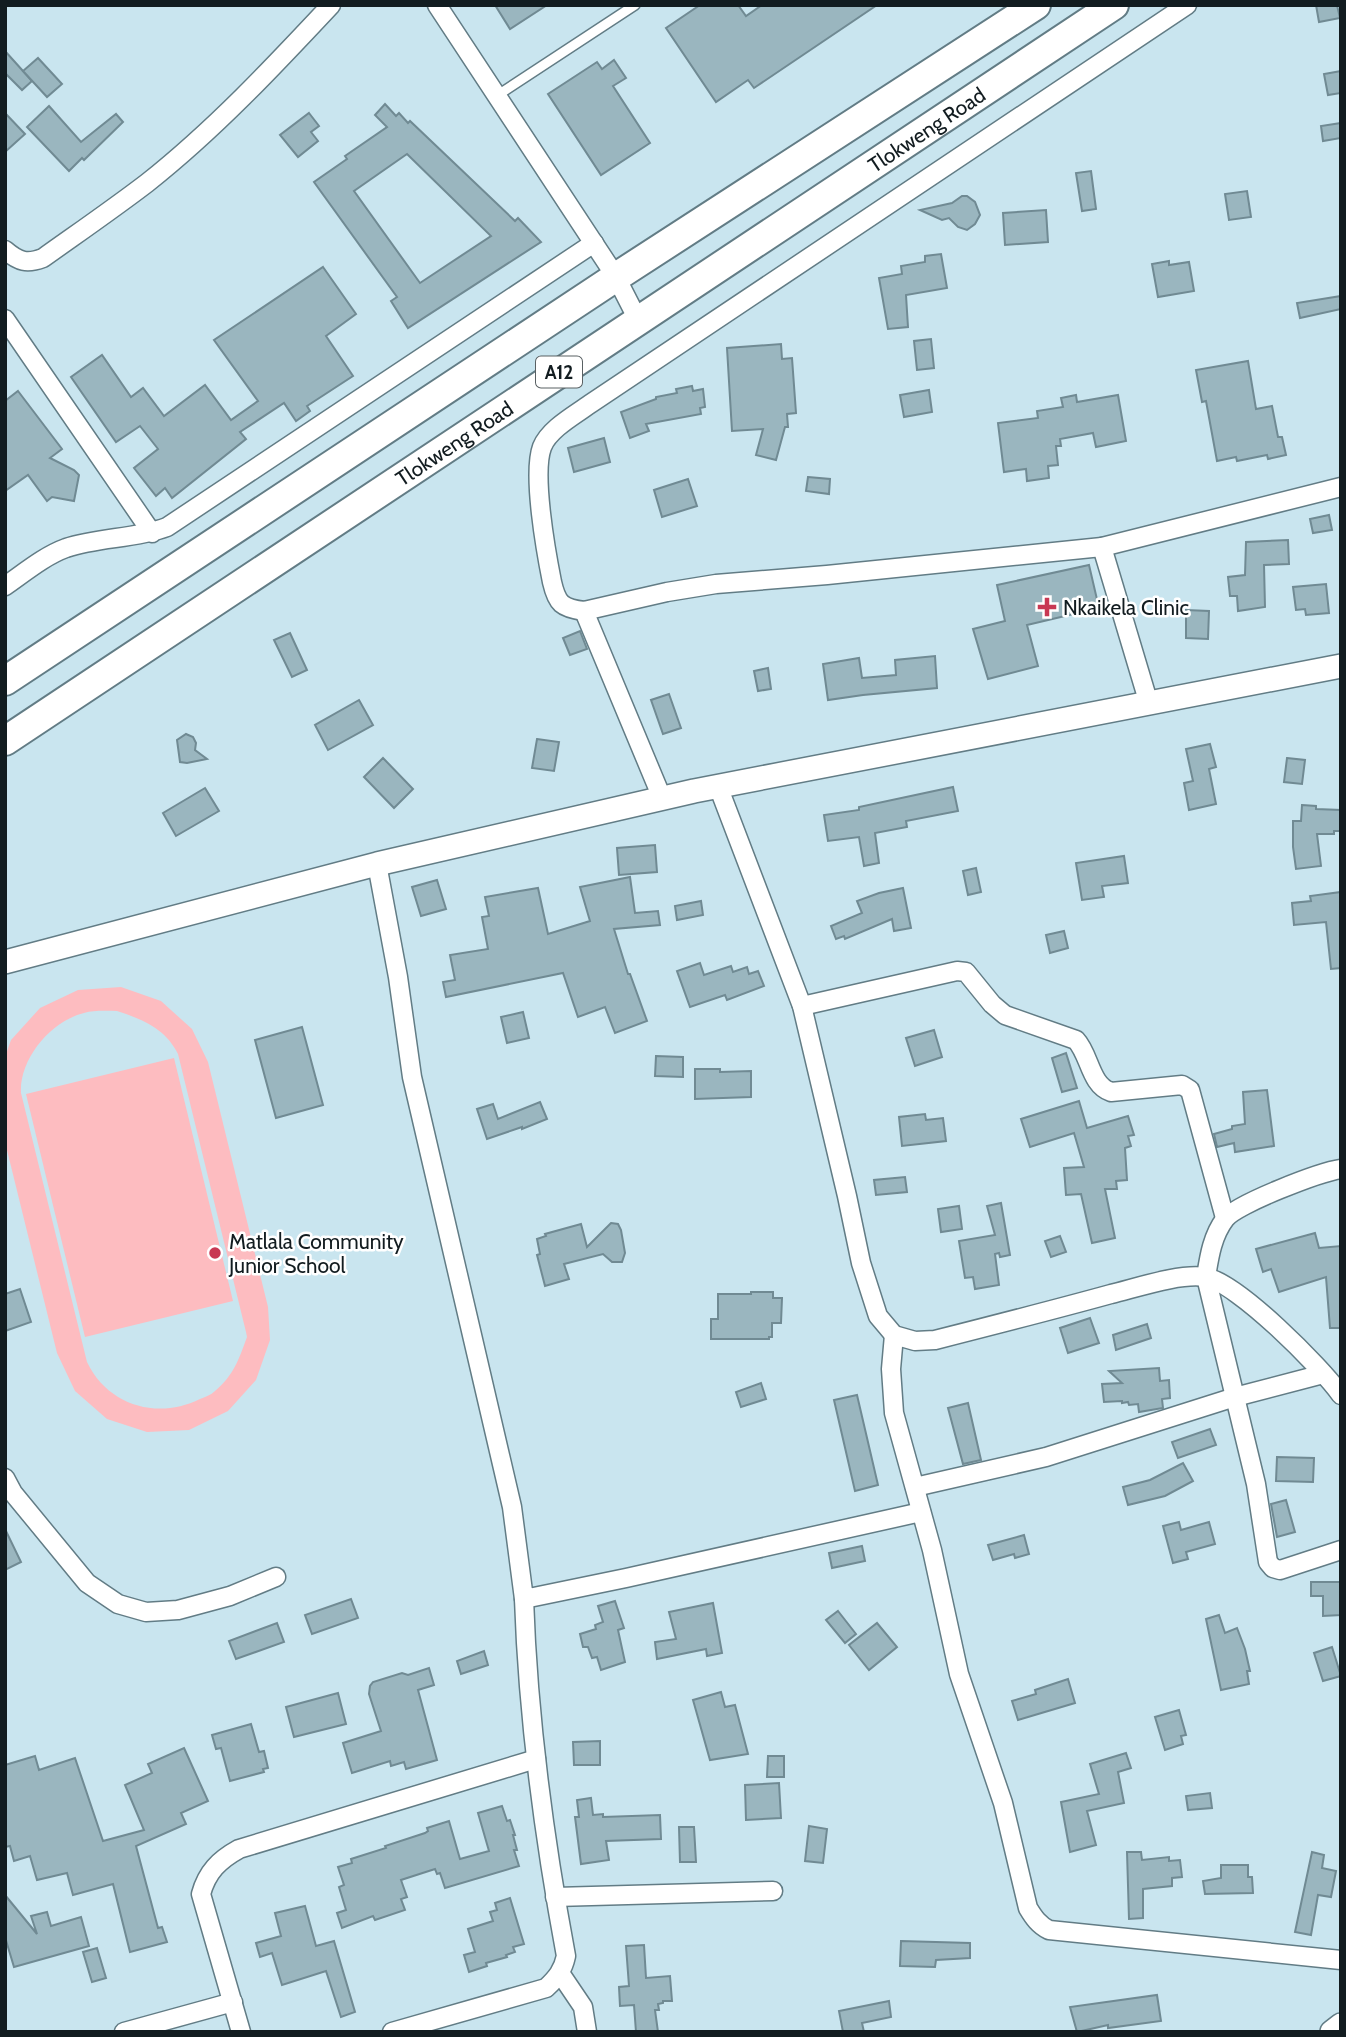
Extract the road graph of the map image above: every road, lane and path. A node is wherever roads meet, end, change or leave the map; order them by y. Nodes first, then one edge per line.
1 (331, 5) edge
2 (437, 5) edge
3 (635, 5) edge
4 (1036, 5) edge
5 (1114, 5) edge
6 (1187, 5) edge
7 (498, 95) junction
8 (594, 243) junction
9 (5, 250) edge
10 (616, 277) junction
11 (5, 318) edge
12 (638, 320) junction
13 (1341, 487) edge
14 (152, 533) junction
15 (1102, 547) junction
16 (5, 586) edge
17 (584, 611) junction
18 (1341, 666) edge
19 (5, 681) edge
20 (1149, 704) junction
21 (5, 741) edge
22 (718, 786) junction
23 (662, 798) junction
24 (377, 864) junction
25 (5, 962) edge
26 (802, 1006) junction
27 (1341, 1169) edge
28 (1225, 1218) junction
29 (1206, 1277) junction
30 (894, 1335) junction
31 (1323, 1374) junction
32 (1341, 1395) edge
33 (1236, 1398) junction
34 (5, 1478) edge
35 (915, 1487) junction
36 (921, 1512) junction
37 (1341, 1550) edge
38 (276, 1577) dead end
39 (524, 1599) junction
40 (536, 1759) junction
41 (773, 1891) dead end
42 (555, 1897) junction
43 (1341, 1960) edge
44 (560, 1973) junction
45 (233, 2002) junction
46 (1341, 2025) edge
47 (124, 2032) edge
48 (241, 2032) edge
49 (392, 2032) edge
50 (587, 2032) edge
51 (1332, 2032) edge

1 - 9 street
2 - 7 street
3 - 7 lane
4 - 10 main road, A12
5 - 12 main road, Tlokweng Road / A12
6 - 17 street
7 - 8 street
8 - 10 street
8 - 14 street
10 - 12 street
10 - 19 main road, A12
11 - 14 street
12 - 21 main road, Tlokweng Road / A12
13 - 15 street
14 - 16 street
15 - 17 street
15 - 20 street
17 - 23 street
18 - 20 street
20 - 22 street
22 - 23 street
22 - 26 street
23 - 24 street
24 - 25 street
24 - 39 street
26 - 28 street
26 - 30 street
27 - 28 street
28 - 29 street
29 - 30 street
29 - 31 street
29 - 33 street
30 - 35 street
31 - 32 street
31 - 33 street
33 - 35 street
33 - 37 street
34 - 38 street
35 - 36 street
36 - 39 street
36 - 43 street
39 - 40 street
40 - 42 street
40 - 45 street
41 - 42 street
42 - 44 street
44 - 49 street
44 - 50 street
45 - 47 street
45 - 48 street
46 - 51 street

